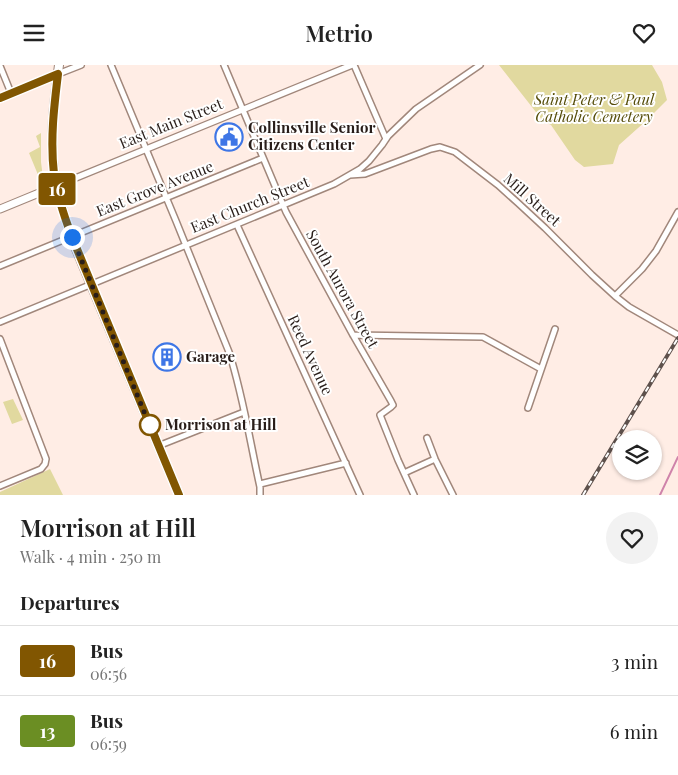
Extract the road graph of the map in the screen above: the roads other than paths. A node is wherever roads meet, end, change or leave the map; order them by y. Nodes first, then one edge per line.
1 (59, 65) edge
2 (80, 65) edge
3 (111, 65) edge
4 (224, 65) edge
5 (353, 65) edge
6 (480, 65) edge
7 (0, 66) edge
8 (58, 74) junction
9 (11, 93) junction
10 (0, 98) edge
11 (243, 110) junction
12 (386, 139) junction
13 (147, 149) junction
14 (263, 158) junction
15 (350, 175) junction
16 (56, 186) junction
17 (167, 198) junction
18 (283, 206) junction
19 (0, 209) edge
20 (678, 212) edge
21 (237, 225) junction
22 (72, 237) junction
23 (186, 245) junction
24 (0, 266) edge
25 (91, 285) junction
26 (615, 296) junction
27 (0, 322) edge
28 (554, 329) dead end
29 (353, 335) junction
30 (678, 335) edge
31 (0, 339) edge
32 (541, 369) junction
33 (528, 408) dead end
34 (244, 412) junction
35 (427, 438) dead end
36 (158, 446) junction
37 (435, 459) junction
38 (346, 463) junction
39 (404, 473) junction
40 (260, 484) junction
41 (0, 486) edge
42 (179, 495) edge
43 (260, 495) edge
44 (360, 495) edge
45 (414, 495) edge
46 (452, 495) edge

1 - 8 main road
2 - 8 street
3 - 13 street
4 - 11 street, South Aurora Street
5 - 11 street, East Main Street
5 - 12 street
6 - 12 street, East Church Street
7 - 9 street
8 - 9 main road
8 - 16 main road
9 - 10 main road
11 - 13 street, East Main Street
11 - 14 street, South Aurora Street
12 - 15 street, East Church Street
13 - 16 street, East Main Street
13 - 17 street
14 - 17 street, East Grove Avenue
14 - 18 street, South Aurora Street
15 - 18 street, East Church Street
15 - 26 street, Mill Street
16 - 19 main road, East Main Street
16 - 22 main road
17 - 22 street, East Grove Avenue
17 - 23 street
18 - 21 street, East Church Street
18 - 29 street, South Aurora Street
20 - 26 street
21 - 23 street, East Church Street
21 - 38 street, Reed Avenue
22 - 24 street, East Grove Avenue
22 - 25 main road
23 - 25 street, East Church Street
23 - 34 street
25 - 27 street, East Church Street
25 - 36 main road
26 - 30 street, Mill Street
28 - 32 street
29 - 32 street
29 - 39 street, South Aurora Street
31 - 41 street
32 - 33 street
34 - 36 street
34 - 40 street
35 - 37 street
36 - 42 main road
37 - 39 street
37 - 46 street
38 - 40 street
38 - 44 street, Reed Avenue
39 - 45 street, South Aurora Street
40 - 43 street

